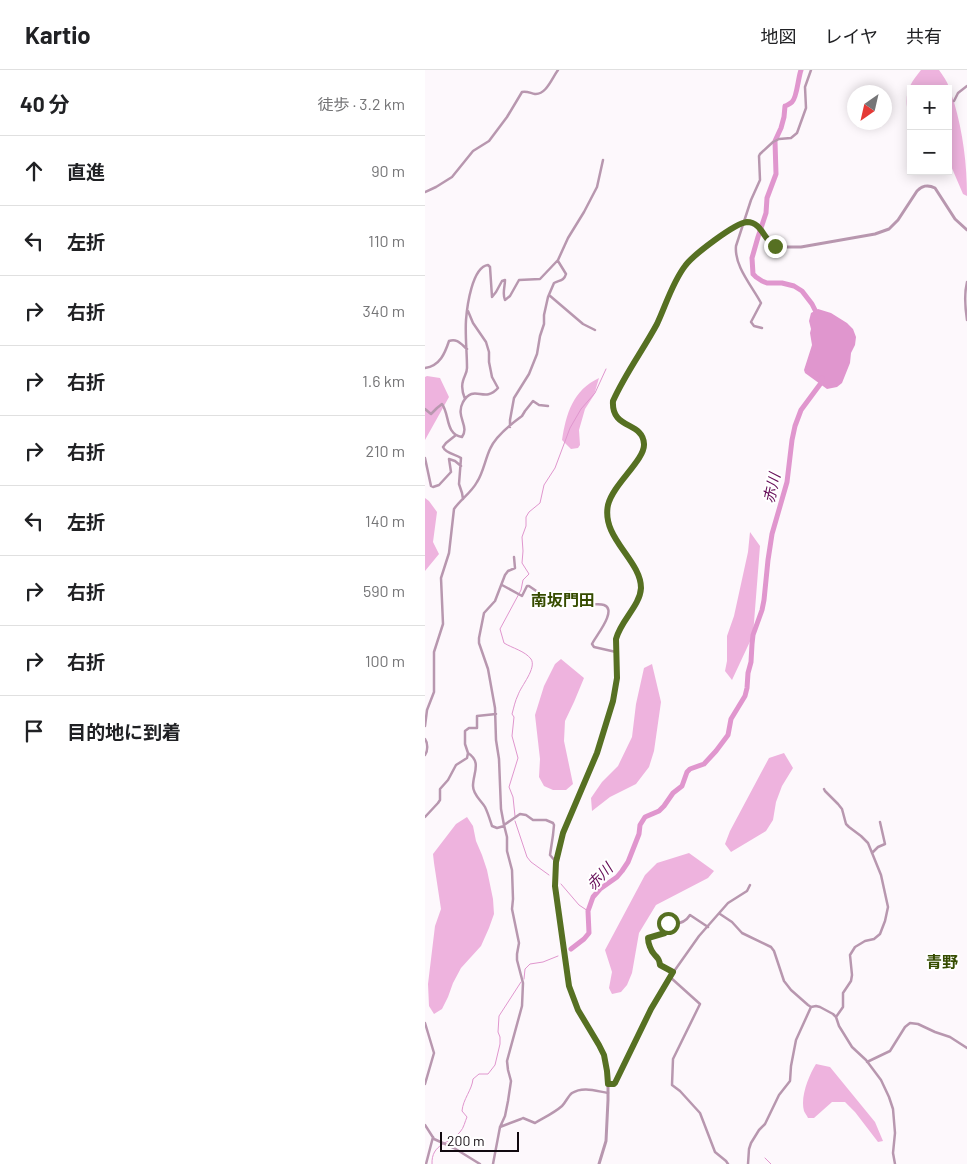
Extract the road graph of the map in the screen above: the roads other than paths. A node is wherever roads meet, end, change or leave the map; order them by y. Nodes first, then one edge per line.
1 (558, 70) edge
2 (811, 70) edge
3 (967, 85) edge
4 (953, 101) dead end
5 (603, 160) dead end
6 (425, 192) edge
7 (744, 223) junction
8 (967, 230) edge
9 (558, 261) junction
10 (967, 282) edge
11 (549, 295) junction
12 (467, 310) junction
13 (967, 320) edge
14 (762, 328) dead end
15 (595, 330) dead end
16 (467, 349) junction
17 (425, 368) edge
18 (465, 399) junction
19 (548, 406) dead end
20 (425, 409) edge
21 (510, 427) junction
22 (456, 435) junction
23 (425, 458) edge
24 (461, 466) junction
25 (463, 499) junction
26 (515, 557) dead end
27 (502, 585) junction
28 (616, 652) junction
29 (496, 714) junction
30 (425, 726) edge
31 (425, 739) edge
32 (468, 753) junction
33 (425, 755) edge
34 (825, 789) dead end
35 (425, 817) edge
36 (880, 822) dead end
37 (504, 825) junction
38 (872, 853) junction
39 (556, 862) junction
40 (750, 885) dead end
41 (720, 914) junction
42 (708, 927) junction
43 (673, 972) junction
44 (670, 977) junction
45 (811, 1007) junction
46 (836, 1017) junction
47 (425, 1023) edge
48 (967, 1048) edge
49 (867, 1062) junction
50 (425, 1084) edge
51 (608, 1084) junction
52 (608, 1094) junction
53 (425, 1125) edge
54 (499, 1127) junction
55 (433, 1137) junction
56 (427, 1164) edge
57 (480, 1164) edge
58 (493, 1164) edge
59 (599, 1164) edge
60 (728, 1164) edge
61 (748, 1164) edge
62 (895, 1164) edge

1 - 6 street
2 - 7 street
3 - 4 street
5 - 9 street
7 - 8 street
7 - 14 street
7 - 28 street
9 - 11 street
9 - 12 street
10 - 13 street
11 - 15 street
11 - 21 street
12 - 16 street
12 - 18 street
16 - 17 street
16 - 18 street
18 - 22 street
19 - 21 street
20 - 22 street
21 - 25 street
22 - 24 street
23 - 24 street
24 - 25 street
25 - 30 street
26 - 27 street
27 - 28 street
27 - 29 street
28 - 39 street
29 - 32 street
29 - 37 street
31 - 33 street
32 - 35 street
32 - 37 street
34 - 38 street
36 - 38 street
37 - 39 street
37 - 54 street
38 - 46 street
39 - 51 street
40 - 41 street
41 - 42 street
41 - 45 street
42 - 43 street
42 - 43 street
43 - 44 street
44 - 51 street
44 - 60 street
45 - 46 street
45 - 61 street
46 - 49 street
47 - 50 street
48 - 49 street
49 - 62 street
51 - 52 street
52 - 54 street
52 - 59 street
53 - 55 street
54 - 58 street
55 - 56 street
55 - 57 street

